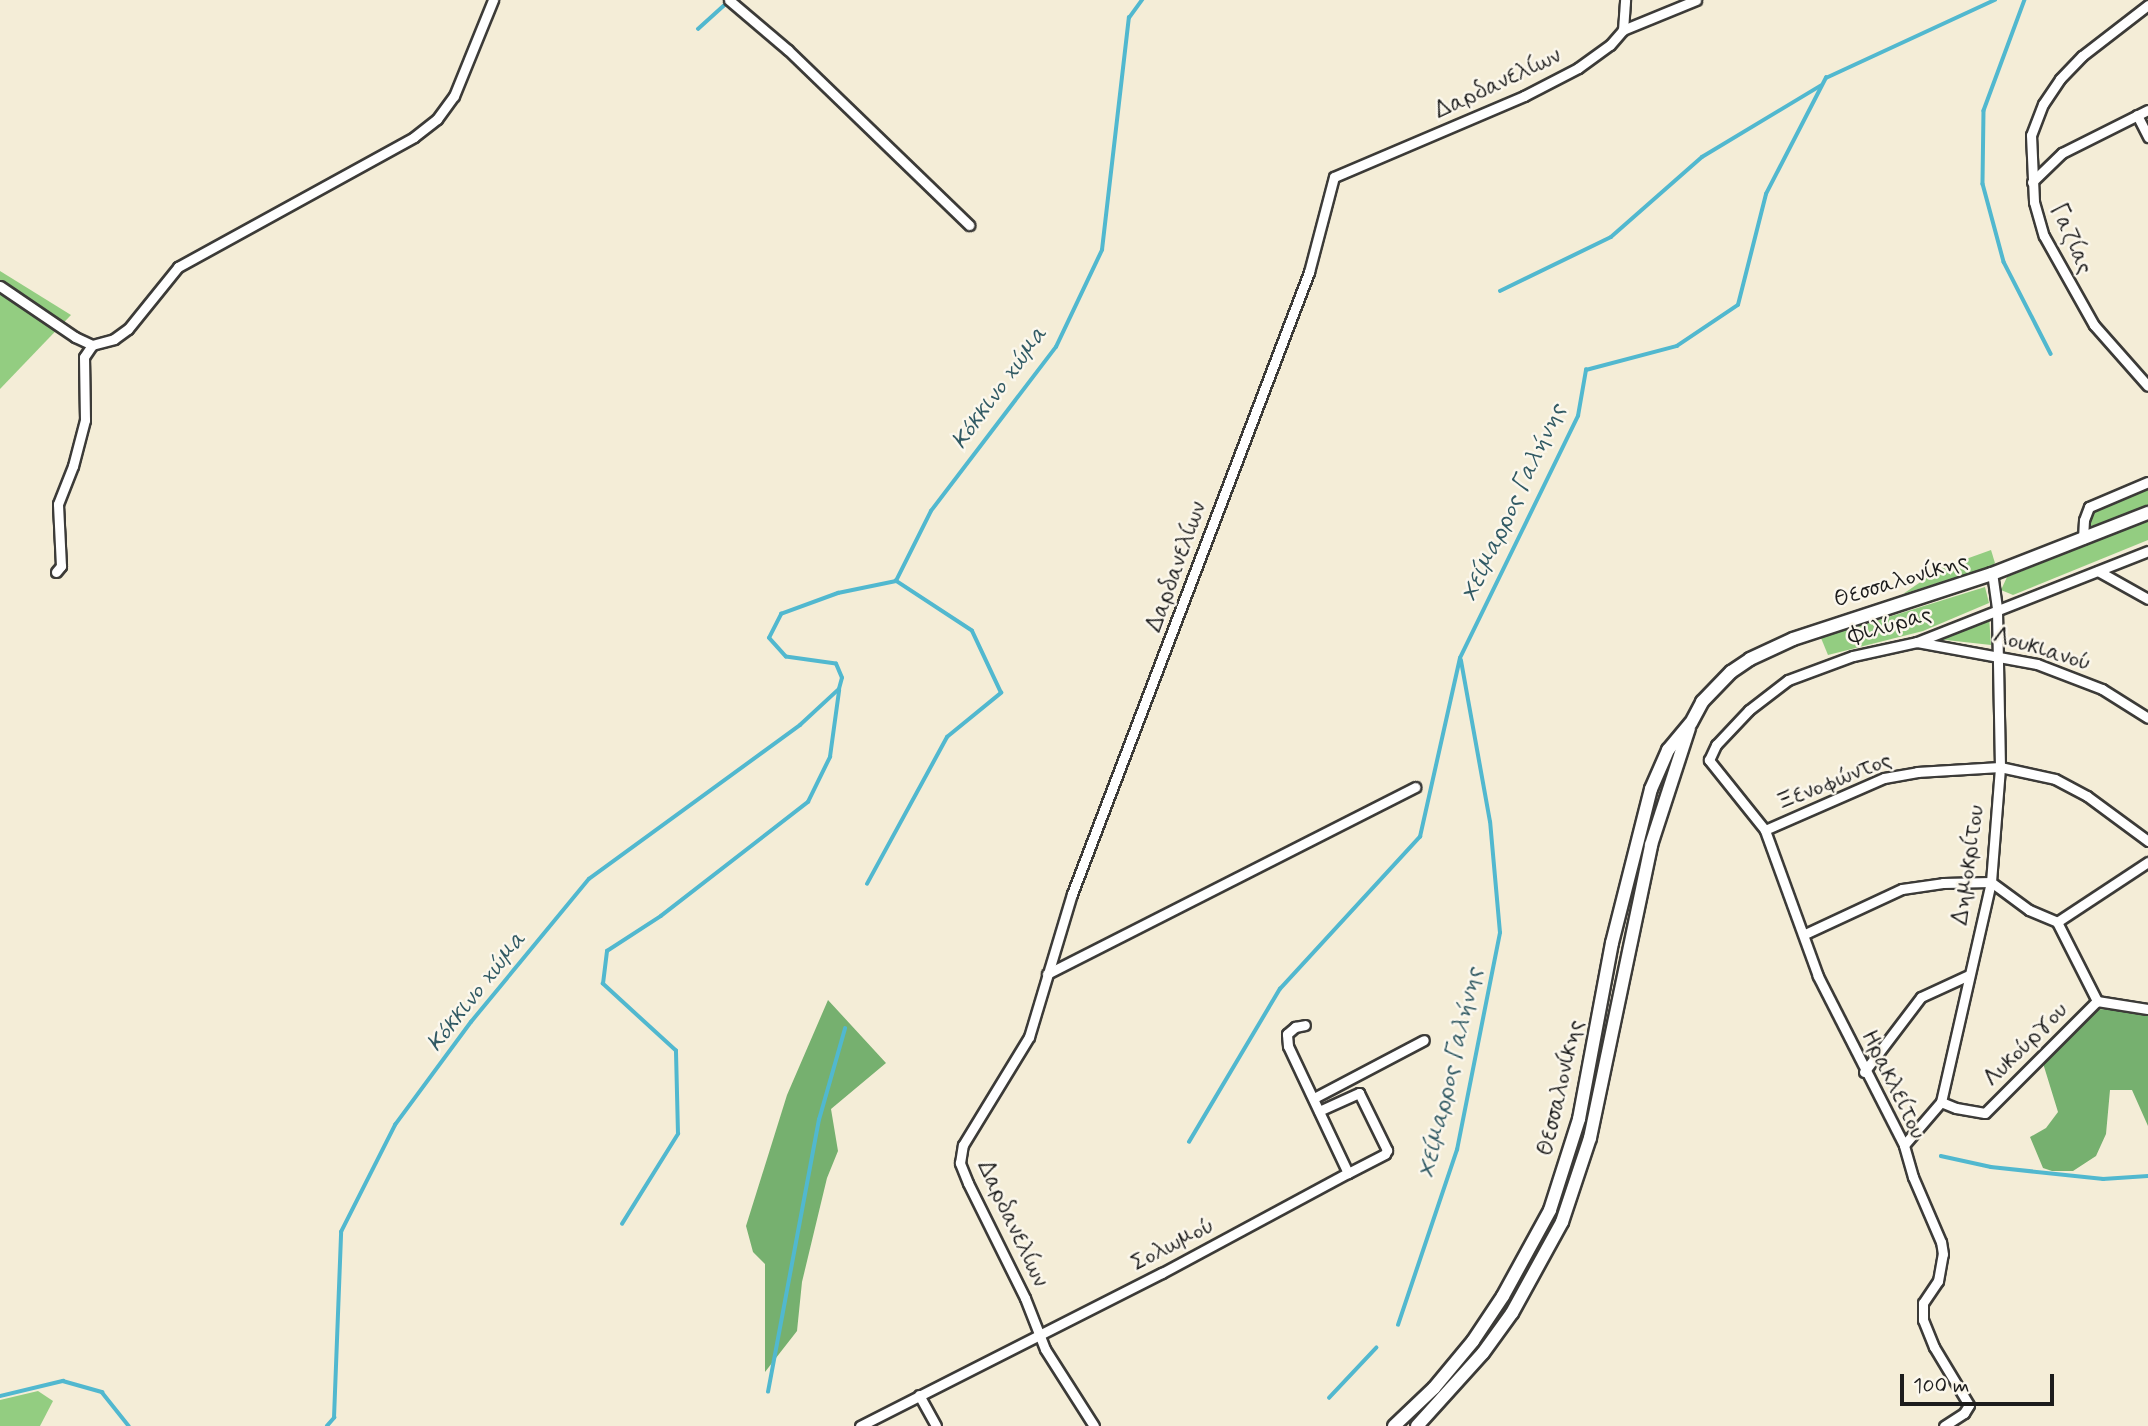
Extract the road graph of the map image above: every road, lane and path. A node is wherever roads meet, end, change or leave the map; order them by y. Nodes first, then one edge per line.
1 (493, 0) edge
2 (729, 0) edge
3 (1625, 0) edge
4 (1696, 0) edge
5 (2148, 5) edge
6 (1623, 30) junction
7 (2148, 110) edge
8 (2137, 115) junction
9 (2148, 137) edge
10 (2032, 182) junction
11 (969, 225) dead end
12 (0, 286) edge
13 (92, 345) junction
14 (2148, 386) edge
15 (2148, 482) edge
16 (2148, 513) edge
17 (2083, 539) junction
18 (2148, 551) edge
19 (2098, 571) junction
20 (56, 572) dead end
21 (1992, 574) junction
22 (2148, 599) edge
23 (1997, 608) junction
24 (1917, 642) junction
25 (1999, 654) junction
26 (2148, 718) edge
27 (1690, 723) junction
28 (1709, 760) joint
29 (2000, 767) junction
30 (1415, 787) dead end
31 (1765, 830) junction
32 (2148, 841) edge
33 (2148, 862) edge
34 (1991, 882) junction
35 (2057, 922) junction
36 (1805, 934) junction
37 (1047, 974) junction
38 (1969, 975) junction
39 (2097, 1001) junction
40 (2148, 1009) edge
41 (1305, 1025) dead end
42 (1423, 1041) dead end
43 (1864, 1072) junction
44 (1314, 1098) junction
45 (1941, 1102) junction
46 (1319, 1111) junction
47 (1904, 1145) junction
48 (1348, 1174) junction
49 (1040, 1334) junction
50 (919, 1395) junction
51 (860, 1426) edge
52 (936, 1426) edge
53 (1094, 1426) edge
54 (1394, 1426) edge
55 (1417, 1426) edge
56 (1944, 1426) edge

1 - 13 street
2 - 11 street
3 - 6 street
4 - 6 street, Δαρδανελίων
5 - 10 street, Γαζίας
6 - 37 street, Δαρδανελίων
7 - 8 street
8 - 9 street
8 - 10 street
10 - 14 street, Γαζίας
12 - 13 street
13 - 20 street
15 - 17 street
16 - 17 main road, Θεσσαλονίκης
17 - 21 main road, Θεσσαλονίκης
18 - 19 street, Φιλύρας
19 - 22 street
19 - 23 street, Φιλύρας
21 - 23 street, Δημοκρίτου
21 - 27 main road, Θεσσαλονίκης
23 - 24 street, Φιλύρας
23 - 25 street, Δημοκρίτου
24 - 25 street, Λουκιανού
24 - 28 street, Φιλύρας
25 - 26 street, Λουκιανού
25 - 29 street, Δημοκρίτου
27 - 54 main road, Θεσσαλονίκης
27 - 55 main road, Θεσσαλονίκης
28 - 31 street, Ηρακλείτου
29 - 31 street, Ξενοφώντος
29 - 32 street, Ξενοφώντος
29 - 34 street, Δημοκρίτου
30 - 37 street
31 - 36 street, Ηρακλείτου
33 - 35 street
34 - 35 street
34 - 36 street
34 - 38 street, Δημοκρίτου
35 - 39 street
36 - 43 street, Ηρακλείτου
37 - 49 street, Δαρδανελίων
38 - 43 street
38 - 45 street, Δημοκρίτου
39 - 40 street
39 - 45 street, Λυκούργου
41 - 44 street
42 - 44 street
43 - 47 street, Ηρακλείτου
44 - 46 street
45 - 47 street, Δημοκρίτου
46 - 48 street
46 - 48 street, Σολωμού
47 - 56 street, Ηρακλείτου
48 - 49 street, Σολωμού
49 - 50 street, Σολωμού
49 - 53 street, Δαρδανελίων
50 - 51 street, Σολωμού
50 - 52 street

